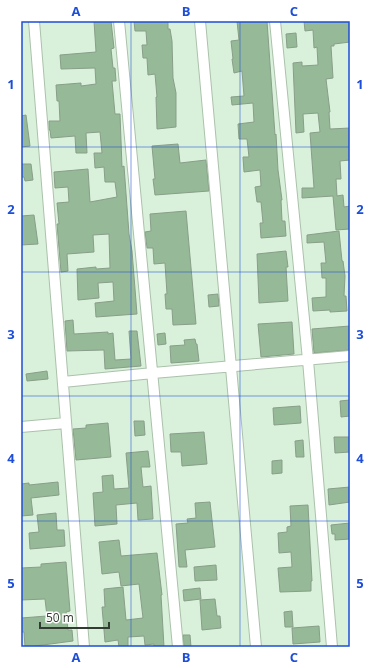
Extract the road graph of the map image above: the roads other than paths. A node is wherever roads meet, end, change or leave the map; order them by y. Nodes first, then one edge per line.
1 (34, 21) edge
2 (119, 21) edge
3 (200, 21) edge
4 (276, 21) edge
5 (350, 356) edge
6 (308, 360) junction
7 (231, 366) junction
8 (152, 373) junction
9 (63, 382) junction
10 (66, 423) junction
11 (21, 427) edge
12 (84, 647) edge
13 (178, 647) edge
14 (256, 647) edge
15 (332, 647) edge

1 - 9 street
2 - 8 street
3 - 7 street
4 - 6 street
5 - 6 street
6 - 7 street
6 - 15 street
7 - 8 street
7 - 14 street
8 - 9 street
8 - 13 street
9 - 10 street
10 - 11 street
10 - 12 street

